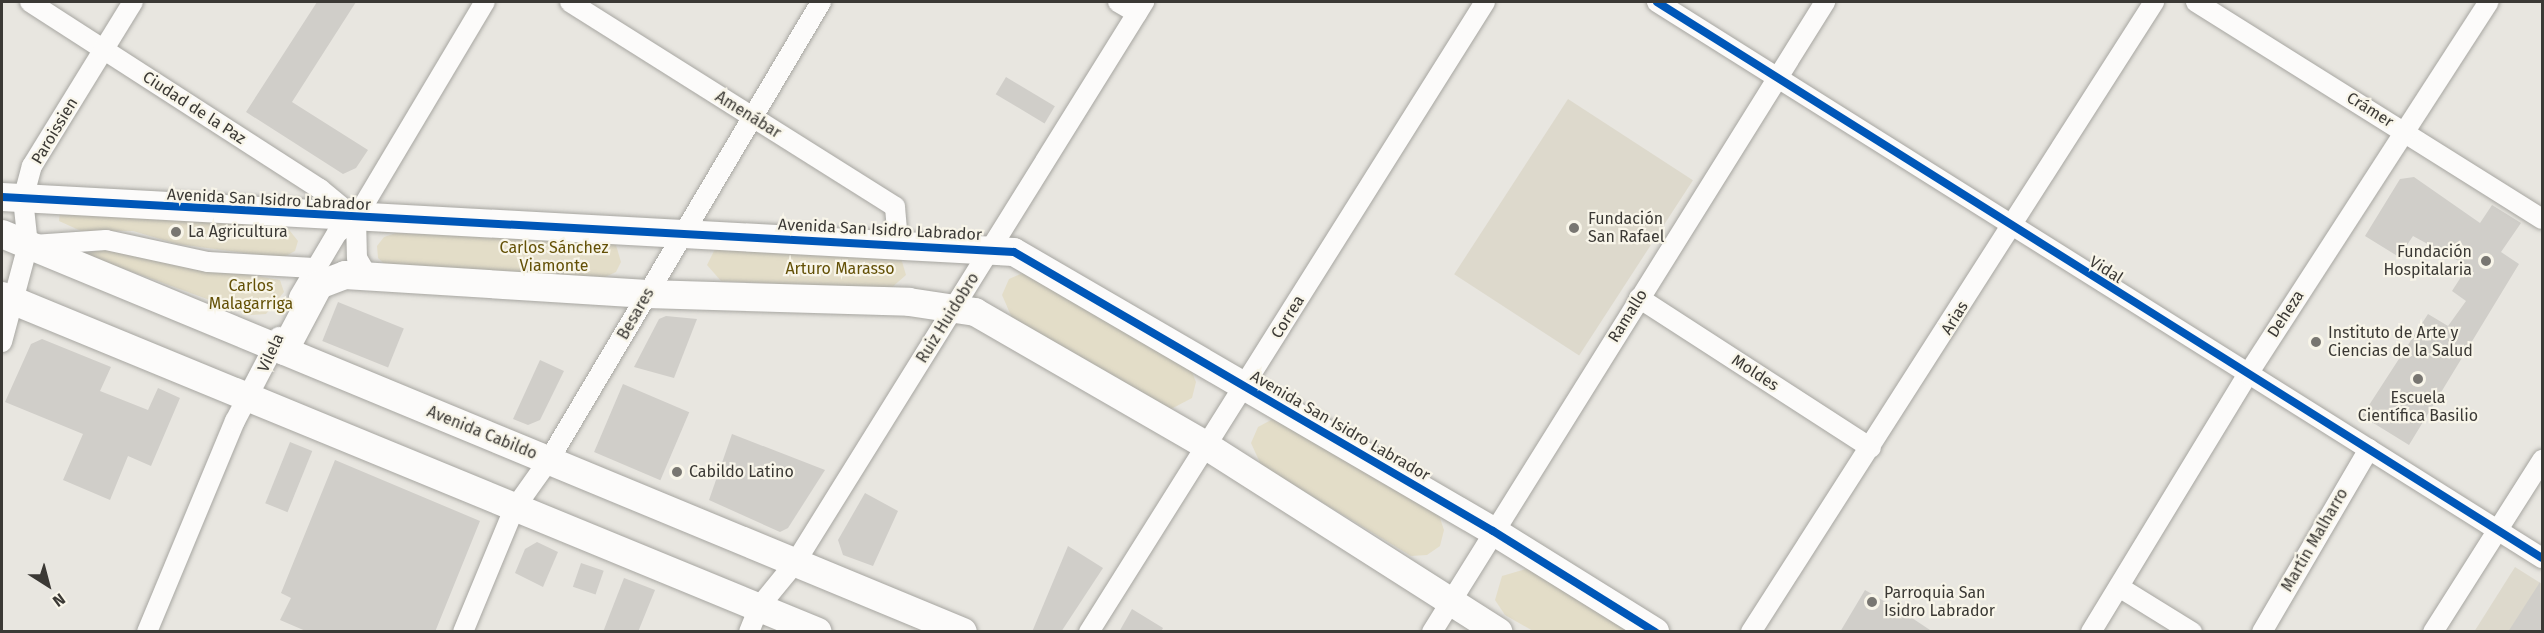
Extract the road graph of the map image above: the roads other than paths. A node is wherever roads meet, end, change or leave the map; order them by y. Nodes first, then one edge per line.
1 (30, 2) edge
2 (133, 2) edge
3 (485, 2) edge
4 (570, 2) edge
5 (820, 2) edge
6 (1118, 2) edge
7 (1485, 2) edge
8 (1658, 2) edge
9 (1825, 2) edge
10 (2154, 2) edge
11 (2196, 2) edge
12 (2489, 2) edge
13 (1141, 7) edge
14 (105, 50) junction
15 (1780, 78) junction
16 (750, 117) junction
17 (2404, 132) junction
18 (12, 198) edge
19 (356, 218) junction
20 (2542, 219) edge
21 (2012, 228) junction
22 (684, 233) junction
23 (2, 234) edge
24 (898, 243) junction
25 (28, 245) junction
26 (989, 250) junction
27 (314, 268) junction
28 (368, 277) junction
29 (647, 294) junction
30 (8, 298) edge
31 (1640, 298) junction
32 (955, 307) junction
33 (2, 342) edge
34 (279, 349) junction
35 (2247, 374) junction
36 (1245, 386) junction
37 (250, 398) junction
38 (1205, 445) junction
39 (1872, 448) junction
40 (2369, 449) junction
41 (549, 460) junction
42 (2542, 460) edge
43 (514, 509) junction
44 (1493, 531) junction
45 (2498, 531) junction
46 (2542, 558) edge
47 (795, 563) junction
48 (2119, 587) junction
49 (1450, 604) junction
50 (754, 619) edge
51 (147, 632) edge
52 (463, 632) edge
53 (818, 632) edge
54 (963, 632) edge
55 (1089, 632) edge
56 (1432, 632) edge
57 (1498, 632) edge
58 (1655, 632) edge
59 (1751, 632) edge
60 (2091, 632) edge
61 (2192, 632) edge
62 (2262, 632) edge
63 (2433, 632) edge

1 - 14 street, Ciudad de la Paz
2 - 14 street, Paroissien
3 - 19 street, Vilela
4 - 16 street, Amenábar
5 - 16 street, Besares
6 - 13 street
7 - 36 street, Correa
8 - 15 street, Vidal
9 - 15 street, Ramallo
10 - 21 street, Arias
11 - 17 street, Crámer
12 - 17 street, Deheza
13 - 26 street, Ruiz Huidobro
14 - 18 street, Paroissien
14 - 19 street, Ciudad de la Paz
15 - 21 street, Vidal
15 - 31 street, Ramallo
16 - 22 street, Besares
16 - 24 street, Amenábar
17 - 20 street, Crámer
17 - 35 street, Deheza
18 - 19 street, Avenida San Isidro Labrador
18 - 25 street, Paroissien
19 - 22 street, Avenida San Isidro Labrador
19 - 27 street, Vilela
19 - 28 street, Avenida San Isidro Labrador
21 - 35 street, Vidal
21 - 39 street, Arias
22 - 24 street, Avenida San Isidro Labrador
22 - 29 street, Besares
23 - 25 street, Avenida Cabildo
24 - 26 street, Avenida San Isidro Labrador
25 - 27 street
25 - 30 street, Paroissien
25 - 34 street, Avenida Cabildo
26 - 32 street, Ruiz Huidobro
26 - 36 street, Avenida San Isidro Labrador
27 - 34 street, Vilela
28 - 29 street
28 - 34 street, Vilela
29 - 32 street
29 - 41 street, Besares
30 - 33 street, Paroissien
30 - 37 street
31 - 39 street, Moldes
31 - 44 street, Ramallo
32 - 38 street
32 - 47 street, Ruiz Huidobro
34 - 37 street, Vilela
34 - 41 street, Avenida Cabildo
35 - 40 street, Vidal
35 - 48 street, Deheza
36 - 38 street, Correa
36 - 44 street, Avenida San Isidro Labrador
37 - 43 street
37 - 51 street, Vilela
38 - 49 street
38 - 55 street, Correa
39 - 59 street, Arias
40 - 45 street, Vidal
40 - 62 street, Martín Malharro
41 - 43 street, Besares
41 - 47 street, Avenida Cabildo
42 - 45 street
43 - 50 street
43 - 52 street, Besares
44 - 49 street, Ramallo
44 - 58 street, Avenida San Isidro Labrador
45 - 46 street, Vidal
45 - 63 street
47 - 50 street, Ruiz Huidobro
47 - 54 street, Avenida Cabildo
48 - 60 street, Deheza
48 - 61 street
49 - 56 street, Ramallo
49 - 57 street
50 - 53 street

